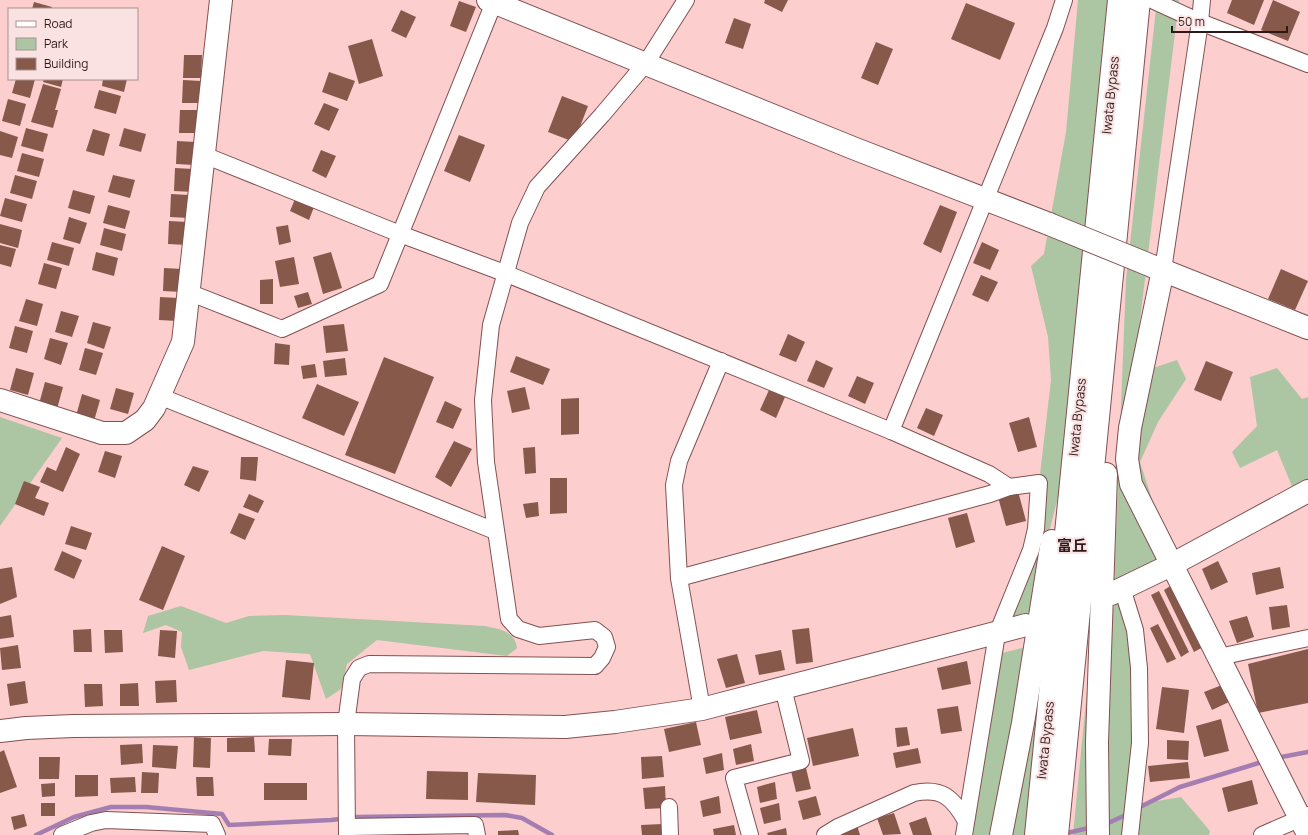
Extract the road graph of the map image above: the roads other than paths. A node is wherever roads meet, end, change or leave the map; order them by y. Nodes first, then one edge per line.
1 (221, 0) edge
2 (686, 0) edge
3 (1064, 0) edge
4 (1119, 0) edge
5 (1138, 0) edge
6 (1152, 0) edge
7 (1202, 0) edge
8 (492, 1) edge
9 (1200, 22) junction
10 (646, 63) junction
11 (1308, 64) edge
12 (204, 155) junction
13 (985, 200) junction
14 (400, 234) junction
15 (1157, 268) junction
16 (507, 274) junction
17 (188, 292) junction
18 (1308, 328) edge
19 (1095, 341) junction
20 (720, 361) junction
21 (159, 396) junction
22 (0, 400) edge
23 (891, 431) junction
24 (1009, 487) junction
25 (1308, 491) edge
26 (495, 531) junction
27 (1173, 564) junction
28 (679, 578) junction
29 (1116, 591) joint
30 (1026, 625) dead end
31 (997, 634) junction
32 (1308, 638) edge
33 (1219, 657) junction
34 (783, 688) junction
35 (702, 709) junction
36 (346, 724) junction
37 (0, 731) edge
38 (669, 808) dead end
39 (1305, 823) edge
40 (965, 828) edge
41 (347, 831) edge
42 (1130, 832) edge
43 (62, 835) edge
44 (217, 835) edge
45 (477, 835) edge
46 (670, 835) edge
47 (750, 835) edge
48 (825, 835) edge
49 (1001, 835) edge
50 (1036, 835) edge
51 (1057, 835) edge
52 (1098, 835) edge
53 (1262, 835) edge

1 - 12 main road
2 - 10 street
3 - 13 street
4 - 19 main road, Iwata Bypass
5 - 19 main road, Iwata Bypass
6 - 9 street
7 - 9 street
8 - 10 main road
8 - 14 street
9 - 11 street
9 - 15 street
10 - 13 main road
10 - 16 street
12 - 14 street
12 - 17 main road
13 - 15 main road, bridge
13 - 23 street
14 - 16 street
14 - 17 street
15 - 18 main road
15 - 27 main road
16 - 20 street
16 - 26 street
17 - 21 main road
19 - 49 main road
19 - 50 main road, Iwata Bypass
19 - 51 main road, Iwata Bypass
19 - 52 main road
20 - 23 street
20 - 28 street
21 - 22 main road
21 - 26 street
23 - 24 street
24 - 28 street
24 - 31 street
25 - 27 main road
26 - 36 street
27 - 29 main road
27 - 33 main road
28 - 35 street
29 - 42 street
30 - 31 main road
31 - 34 main road
31 - 40 street
32 - 33 street
33 - 39 main road
34 - 35 main road
34 - 47 street
35 - 36 main road
36 - 37 main road
36 - 41 street
38 - 46 street
39 - 53 street
40 - 48 street
41 - 45 street
43 - 44 street

